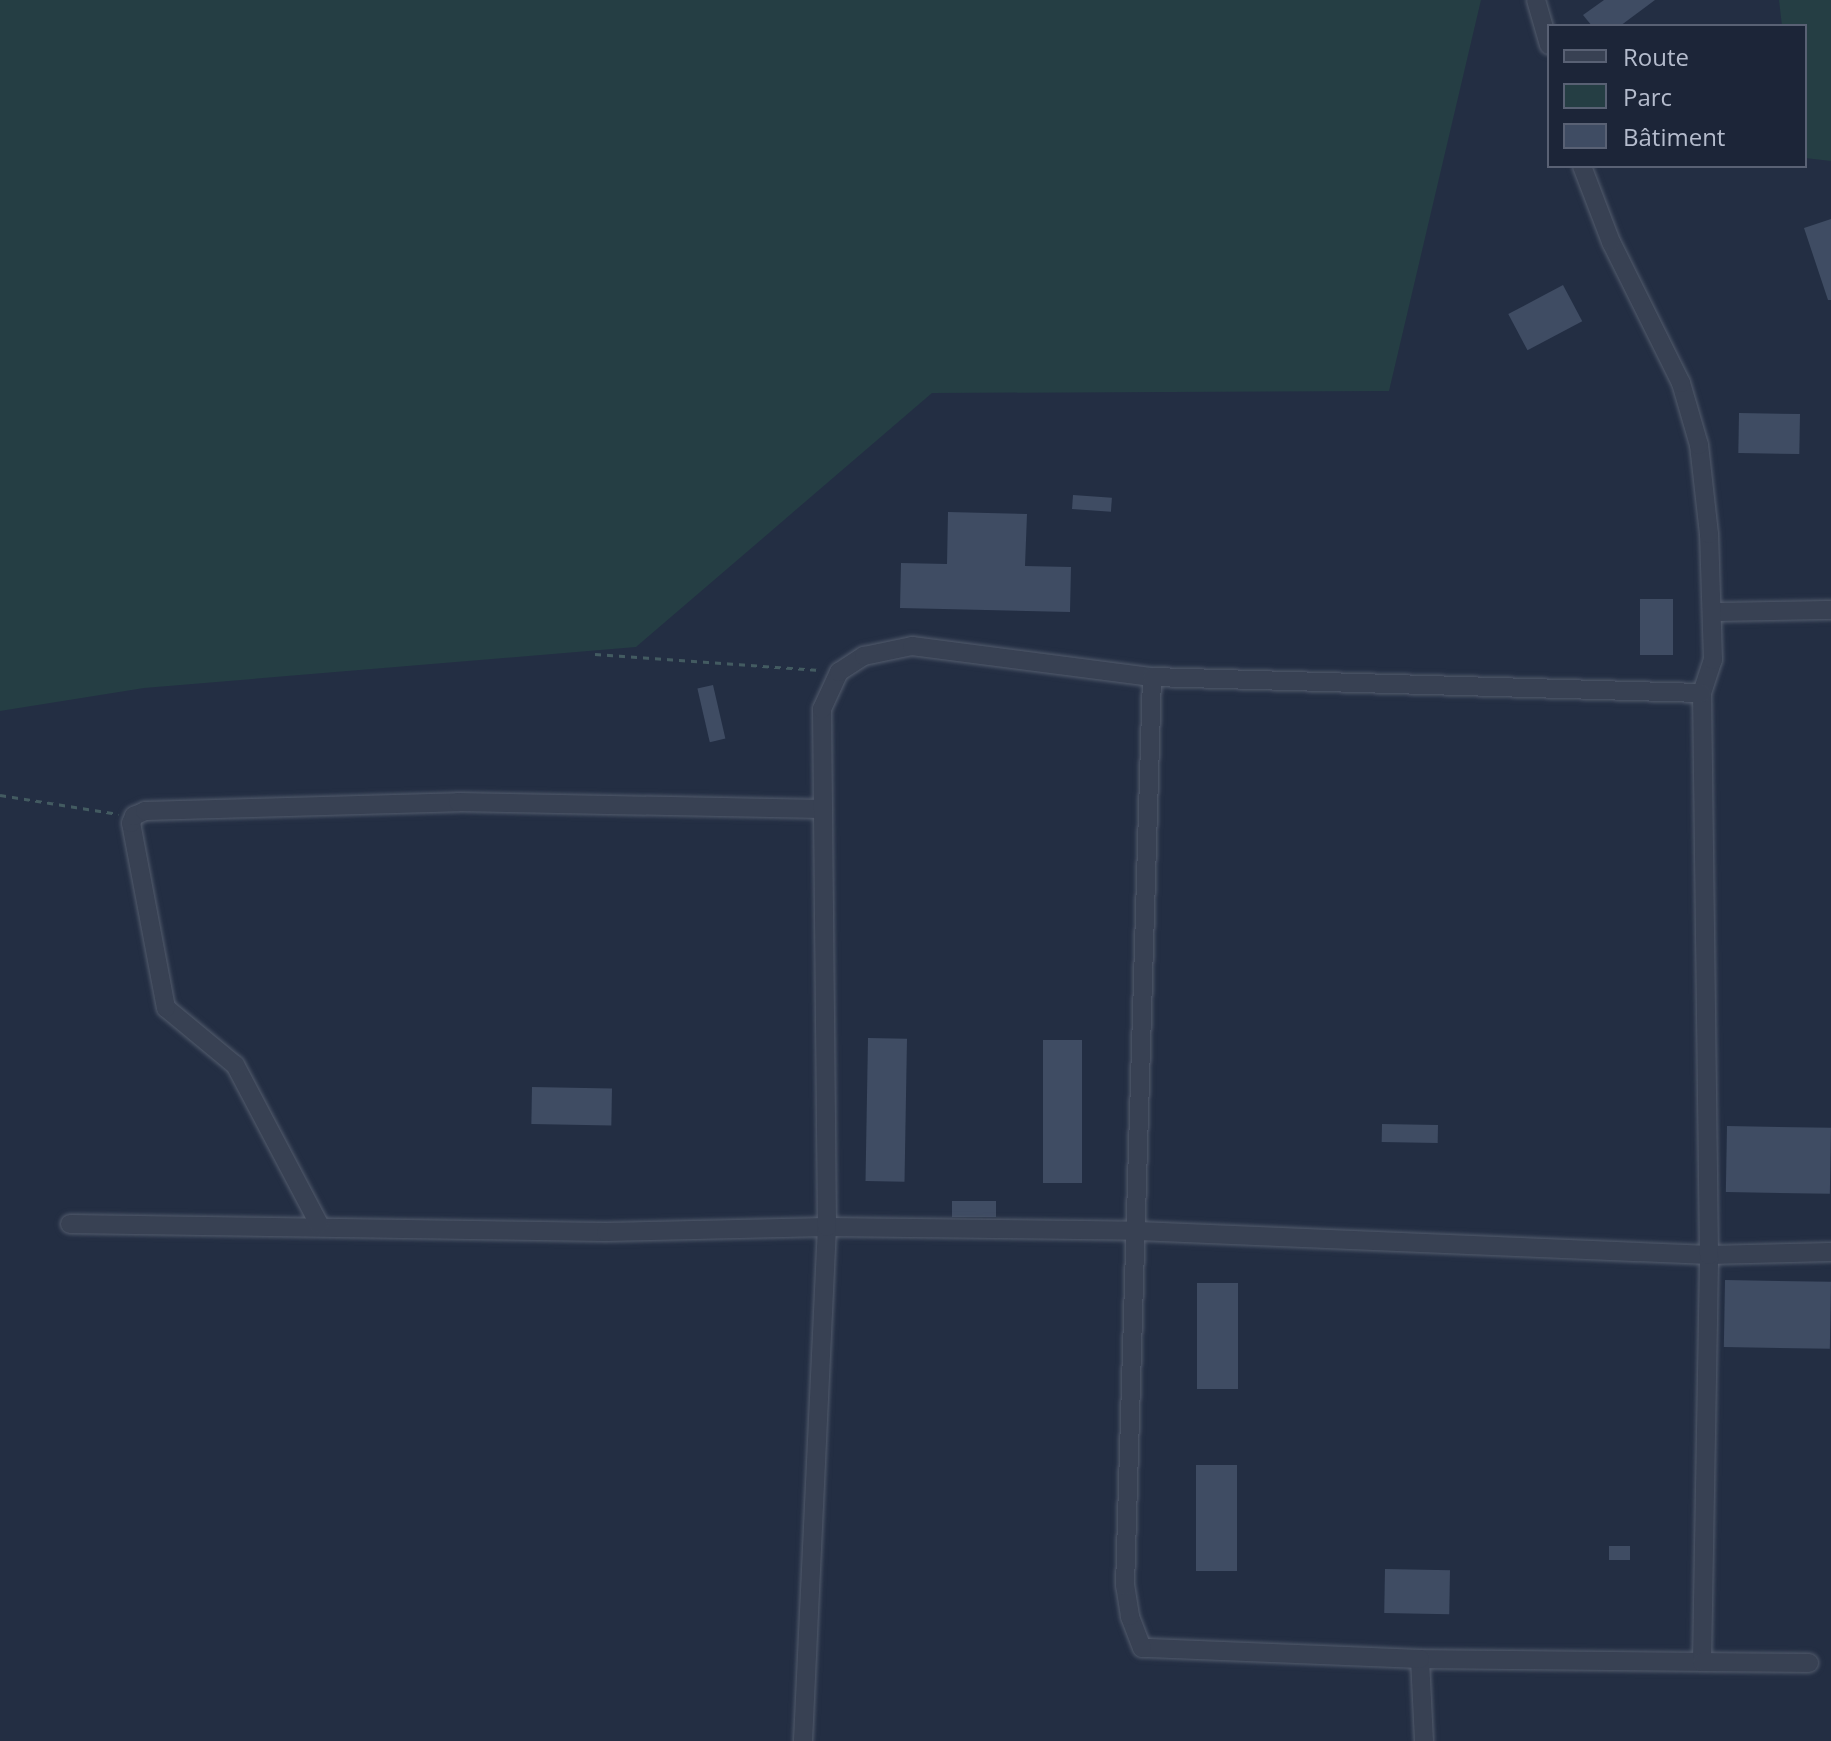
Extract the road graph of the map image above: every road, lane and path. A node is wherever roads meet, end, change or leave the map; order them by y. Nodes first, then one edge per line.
1 (1536, 0) edge
2 (1547, 38) edge
3 (1583, 168) edge
4 (1831, 610) edge
5 (1713, 612) junction
6 (595, 654) dead end
7 (839, 672) junction
8 (1152, 677) junction
9 (1702, 693) junction
10 (0, 795) edge
11 (822, 809) junction
12 (134, 816) junction
13 (70, 1224) dead end
14 (319, 1224) junction
15 (827, 1227) junction
16 (1138, 1231) junction
17 (1831, 1252) edge
18 (1709, 1255) junction
19 (1420, 1659) junction
20 (1702, 1662) junction
21 (1809, 1663) dead end
22 (803, 1741) edge
23 (1424, 1741) edge

1 - 2 lane
3 - 5 lane
4 - 5 lane
5 - 9 lane
6 - 7 path
7 - 8 lane
7 - 11 lane
8 - 9 lane
8 - 16 lane
9 - 18 lane
10 - 12 path
11 - 12 lane
11 - 15 lane
12 - 14 lane
13 - 14 lane
14 - 15 lane
15 - 16 lane
15 - 22 lane
16 - 18 lane
16 - 19 lane
17 - 18 lane
18 - 20 lane
19 - 20 lane
19 - 23 lane
20 - 21 lane

